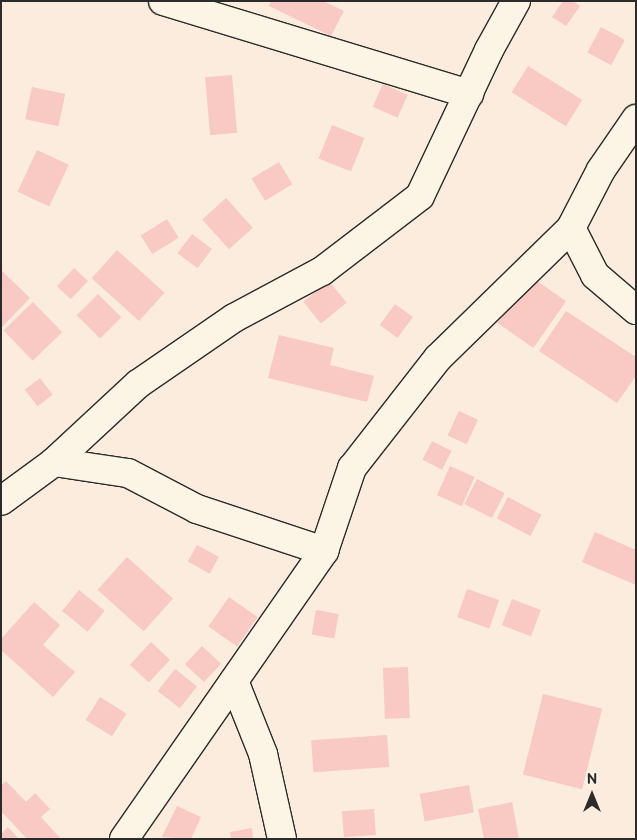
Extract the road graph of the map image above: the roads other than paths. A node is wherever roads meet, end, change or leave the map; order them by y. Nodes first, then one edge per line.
1 (162, 1) edge
2 (516, 1) edge
3 (468, 94) junction
4 (636, 119) edge
5 (571, 228) junction
6 (636, 310) edge
7 (54, 462) junction
8 (1, 501) edge
9 (324, 551) junction
10 (234, 681) junction
11 (124, 839) edge
12 (282, 839) edge

1 - 3 street
2 - 3 street
3 - 7 street
4 - 5 street
5 - 6 street
5 - 9 street
7 - 8 street
7 - 9 street
9 - 10 street
10 - 11 street
10 - 12 street

